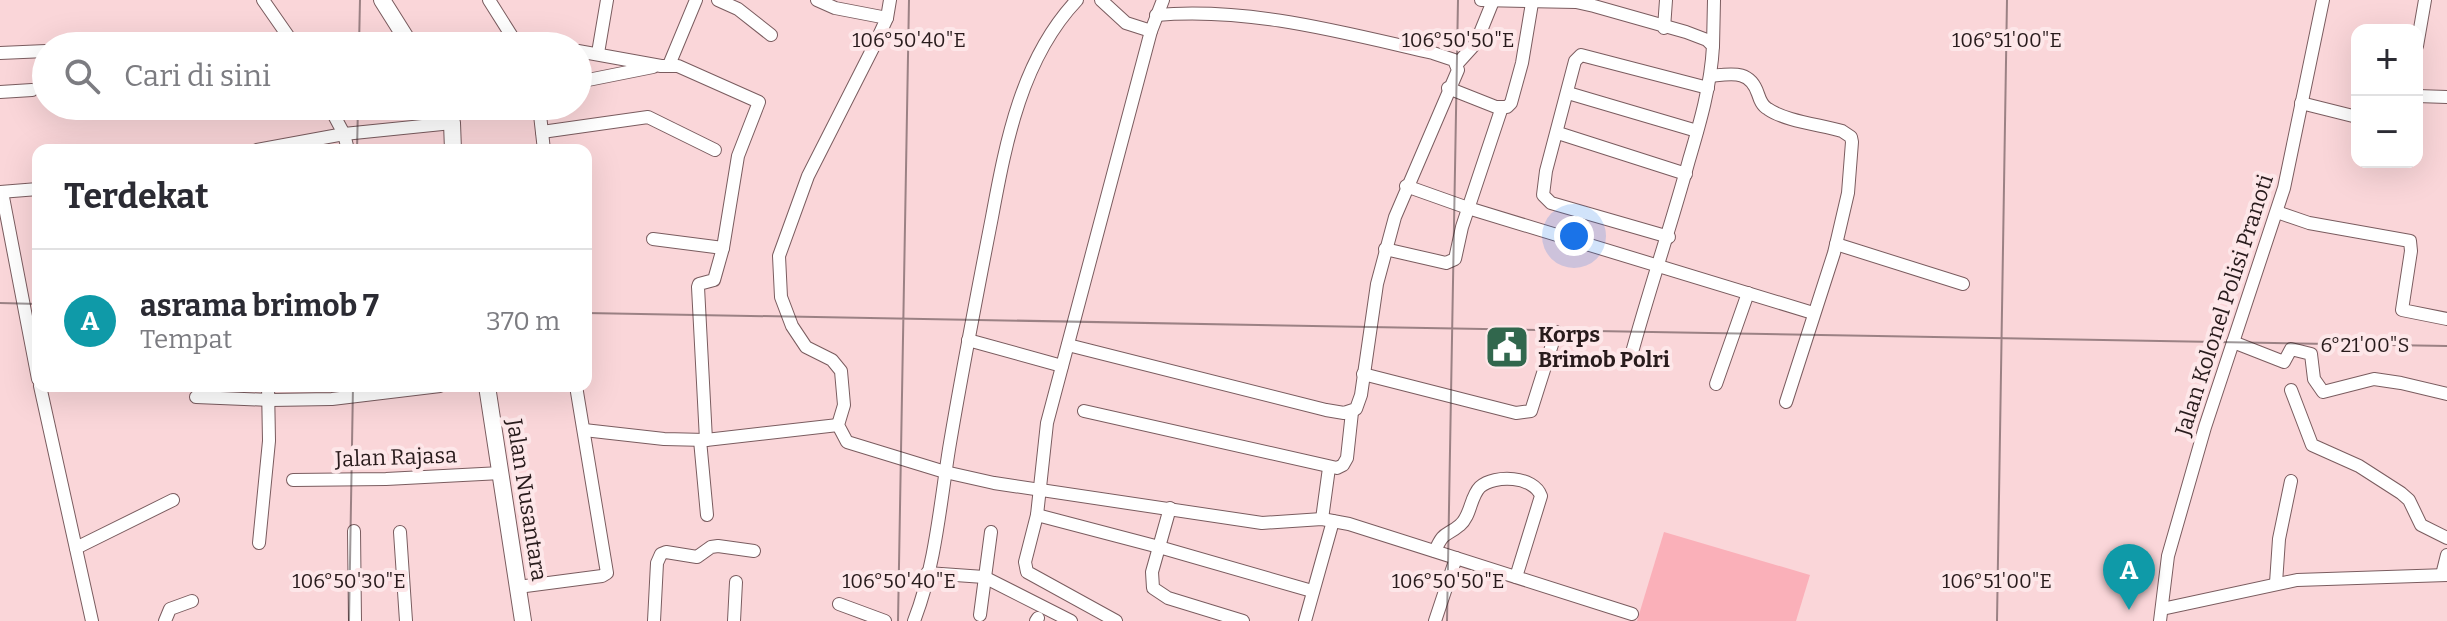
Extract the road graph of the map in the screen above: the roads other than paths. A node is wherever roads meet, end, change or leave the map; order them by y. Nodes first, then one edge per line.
1 (263, 0) edge
2 (382, 0) edge
3 (489, 0) edge
4 (607, 0) edge
5 (696, 0) edge
6 (718, 0) edge
7 (817, 0) edge
8 (890, 0) edge
9 (1077, 0) edge
10 (1101, 0) edge
11 (1163, 0) edge
12 (1666, 0) edge
13 (1714, 0) edge
14 (2323, 0) edge
15 (2425, 0) edge
16 (1487, 1) edge
17 (1552, 1) edge
18 (1532, 3) junction
19 (1156, 15) junction
20 (887, 18) junction
21 (2421, 24) edge
22 (1664, 28) junction
23 (1151, 31) junction
24 (285, 32) edge
25 (402, 32) edge
26 (509, 32) edge
27 (771, 35) dead end
28 (1713, 46) junction
29 (32, 52) edge
30 (592, 52) edge
31 (0, 53) edge
32 (598, 53) junction
33 (1457, 64) junction
34 (665, 66) junction
35 (592, 79) edge
36 (1709, 82) junction
37 (1448, 88) junction
38 (32, 90) dead end
39 (0, 92) edge
40 (1568, 93) junction
41 (2423, 96) edge
42 (2447, 97) edge
43 (2301, 103) junction
44 (1502, 107) junction
45 (2351, 116) edge
46 (336, 120) edge
47 (418, 120) edge
48 (450, 120) edge
49 (541, 120) edge
50 (1697, 131) junction
51 (542, 132) junction
52 (1558, 133) junction
53 (344, 134) junction
54 (290, 144) edge
55 (346, 144) edge
56 (452, 144) edge
57 (543, 144) edge
58 (715, 150) dead end
59 (1686, 174) junction
60 (1406, 186) junction
61 (32, 189) edge
62 (1, 192) edge
63 (1468, 208) junction
64 (2277, 212) junction
65 (1669, 237) junction
66 (653, 239) dead end
67 (1836, 244) junction
68 (723, 248) junction
69 (1385, 249) junction
70 (1659, 266) junction
71 (1963, 284) dead end
72 (1748, 293) junction
73 (1813, 313) junction
74 (2447, 319) edge
75 (1556, 332) dead end
76 (968, 340) junction
77 (2233, 342) junction
78 (1068, 345) junction
79 (32, 349) edge
80 (1631, 356) dead end
81 (1062, 366) junction
82 (1363, 374) junction
83 (1716, 384) dead end
84 (2291, 390) dead end
85 (41, 392) edge
86 (269, 392) edge
87 (390, 392) edge
88 (488, 392) edge
89 (577, 392) edge
90 (2447, 394) edge
91 (196, 397) dead end
92 (270, 400) junction
93 (1786, 402) dead end
94 (1084, 411) dead end
95 (1352, 412) junction
96 (838, 425) junction
97 (584, 430) junction
98 (703, 440) junction
99 (1329, 468) junction
100 (945, 472) junction
101 (501, 473) junction
102 (293, 480) dead end
103 (2291, 481) dead end
104 (1040, 489) junction
105 (173, 500) dead end
106 (1170, 508) junction
107 (707, 515) dead end
108 (1037, 515) junction
109 (1328, 520) junction
110 (354, 531) dead end
111 (400, 532) dead end
112 (991, 532) dead end
113 (2447, 538) edge
114 (259, 543) dead end
115 (1159, 547) junction
116 (76, 548) junction
117 (754, 551) dead end
118 (1435, 551) junction
119 (2447, 555) edge
120 (1456, 558) junction
121 (927, 573) junction
122 (2444, 575) edge
123 (984, 577) junction
124 (1516, 577) junction
125 (736, 582) dead end
126 (2276, 583) junction
127 (518, 587) junction
128 (1312, 591) junction
129 (192, 601) dead end
130 (839, 604) dead end
131 (1632, 614) dead end
132 (980, 615) dead end
133 (2161, 615) edge
134 (92, 621) edge
135 (165, 621) edge
136 (355, 621) edge
137 (406, 621) edge
138 (523, 621) edge
139 (654, 621) edge
140 (734, 621) edge
141 (885, 621) edge
142 (914, 621) edge
143 (1071, 621) edge
144 (1116, 621) edge
145 (1243, 621) edge
146 (1305, 621) edge
147 (1435, 621) edge

1 - 24 street
2 - 25 main road
3 - 26 street
4 - 32 street
5 - 34 street
6 - 27 street
7 - 20 street
8 - 20 street
9 - 76 street
10 - 23 street
11 - 19 street
12 - 22 street
13 - 28 street
14 - 43 street, Jalan Kolonel Polisi Pranoti
15 - 21 street
16 - 18 street
16 - 33 street
17 - 18 street
17 - 22 street
18 - 44 street
19 - 23 street
19 - 33 street
20 - 96 street
22 - 28 street
23 - 78 street
28 - 36 street
29 - 31 street
30 - 32 street
32 - 34 street
33 - 37 street
34 - 35 street
34 - 68 street
36 - 40 street
36 - 50 street
36 - 67 street
37 - 44 street
37 - 60 street
38 - 39 street
40 - 50 street
40 - 52 street
41 - 42 street
43 - 45 street
43 - 64 street, Jalan Kolonel Polisi Pranoti
44 - 63 street
46 - 53 street
47 - 53 street
48 - 56 main road
49 - 51 street
50 - 59 street
51 - 57 street
51 - 58 street
52 - 59 street
52 - 65 street
53 - 54 street
53 - 55 street
59 - 65 street
60 - 63 street
60 - 69 street
61 - 62 street
62 - 79 street
63 - 69 street
63 - 70 street
64 - 74 street
64 - 77 street, Jalan Kolonel Polisi Pranoti
65 - 70 street
66 - 68 street
67 - 71 street
67 - 73 street
68 - 98 street
69 - 82 street
70 - 72 street
70 - 80 street
72 - 73 street
72 - 83 street
73 - 93 street
75 - 82 street
76 - 81 street
76 - 100 street
77 - 90 street
77 - 133 street, Jalan Kolonel Polisi Pranoti
78 - 81 street
78 - 95 street
81 - 104 street
82 - 95 street
84 - 113 street
85 - 116 street
86 - 92 street
87 - 92 street
88 - 101 main road, Jalan Nusantara
89 - 97 street
91 - 92 street
92 - 114 street
94 - 99 street
95 - 99 street
96 - 98 street
96 - 100 street
97 - 98 street
97 - 127 street
98 - 107 street
99 - 109 street
100 - 104 street
100 - 121 street
101 - 102 street, Jalan Rajasa
101 - 127 main road, Jalan Nusantara
103 - 126 street
104 - 106 street
104 - 108 street
105 - 116 street
106 - 109 street
106 - 115 street
108 - 115 street
108 - 144 street
109 - 118 street
109 - 128 street
110 - 136 street
111 - 137 street
112 - 123 street
115 - 128 street
115 - 145 street
116 - 134 street
117 - 139 street
118 - 120 street
118 - 124 street
119 - 122 street
120 - 124 street
120 - 147 street
121 - 123 street
121 - 142 street
122 - 126 street
123 - 132 street
123 - 143 street
124 - 131 street
125 - 140 street
126 - 133 street
127 - 138 main road, Jalan Nusantara
128 - 146 street
129 - 135 street
130 - 141 street

